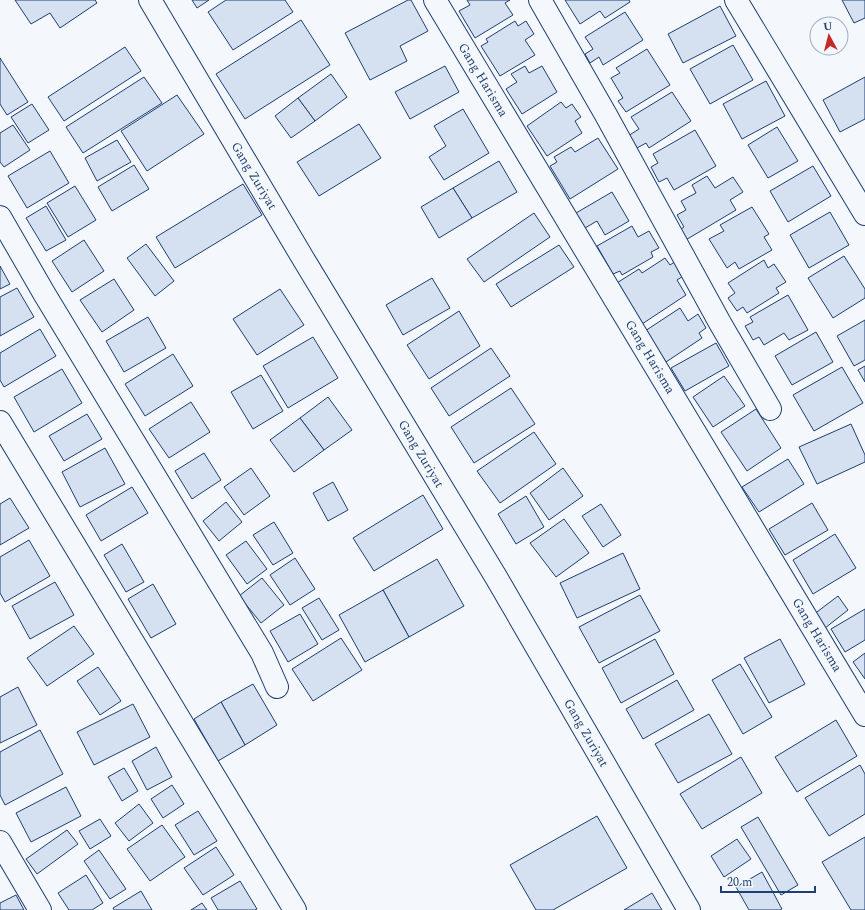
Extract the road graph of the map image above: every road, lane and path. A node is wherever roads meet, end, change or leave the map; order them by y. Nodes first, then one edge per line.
1 (150, 0) edge
2 (435, 0) edge
3 (540, 0) edge
4 (736, 0) edge
5 (865, 214) edge
6 (0, 217) edge
7 (770, 409) dead end
8 (0, 422) edge
9 (277, 687) dead end
10 (865, 715) edge
11 (0, 842) edge
12 (40, 910) edge
13 (295, 910) edge
14 (689, 910) edge

1 - 14 street, Gang Zuriyat
2 - 10 street, Gang Harisma
3 - 7 street
4 - 5 street
6 - 9 street
8 - 13 street
11 - 12 street

